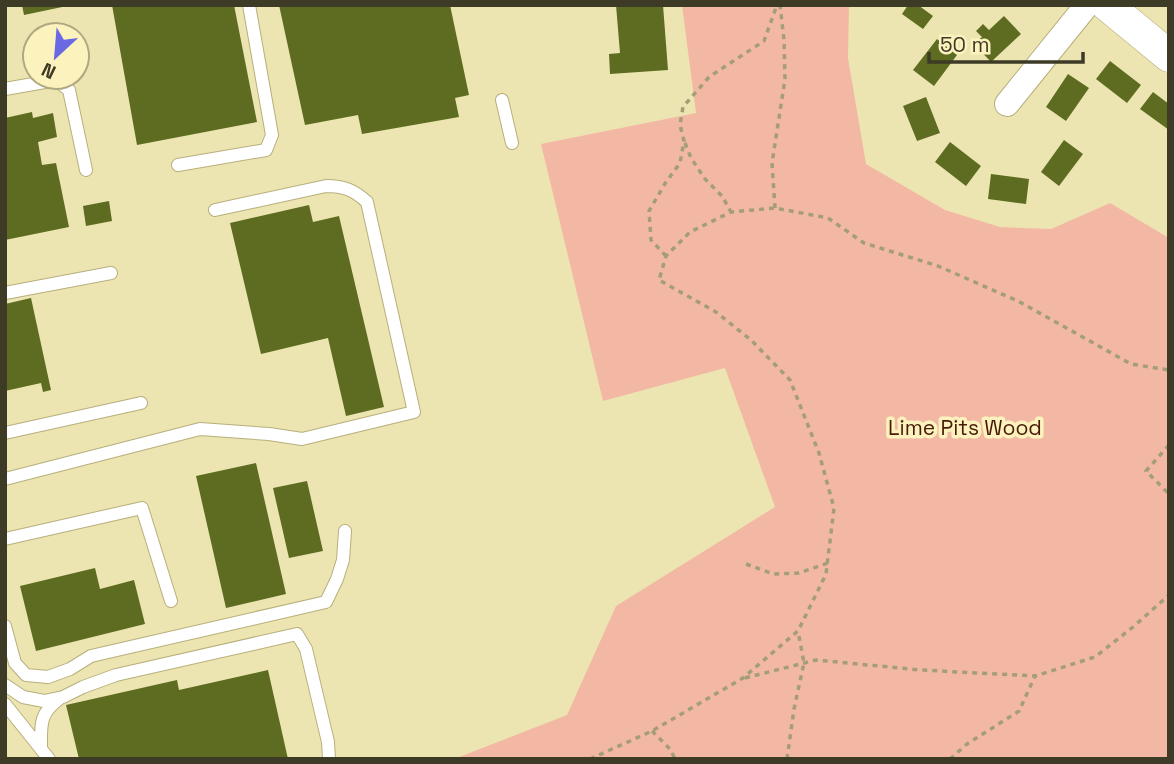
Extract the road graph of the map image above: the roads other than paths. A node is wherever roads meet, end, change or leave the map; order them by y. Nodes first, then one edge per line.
1 (249, 5) edge
2 (1087, 5) edge
3 (1107, 5) edge
4 (1169, 56) edge
5 (5, 89) edge
6 (502, 100) dead end
7 (1007, 104) dead end
8 (512, 144) dead end
9 (177, 165) dead end
10 (86, 170) dead end
11 (215, 209) dead end
12 (111, 273) dead end
13 (5, 293) edge
14 (141, 403) dead end
15 (5, 433) edge
16 (5, 479) edge
17 (345, 531) dead end
18 (5, 539) edge
19 (171, 601) dead end
20 (5, 626) edge
21 (5, 685) edge
22 (63, 696) junction
23 (5, 704) edge
24 (45, 753) edge
25 (329, 759) edge

1 - 9 lane
2 - 7 street
3 - 4 street
5 - 10 lane
6 - 8 lane
11 - 16 lane
12 - 13 lane
14 - 15 lane
17 - 20 lane
18 - 19 lane
21 - 22 lane
22 - 24 lane
22 - 25 lane
23 - 24 lane

